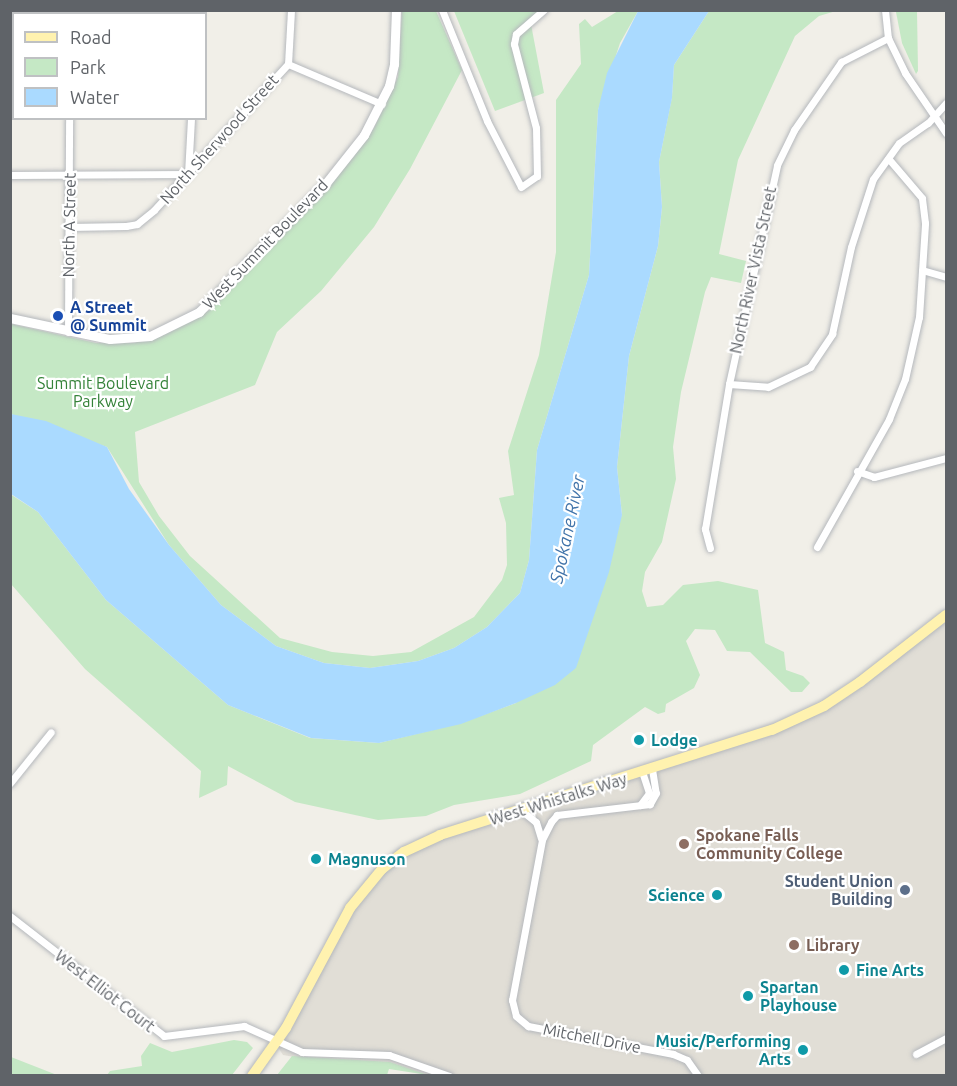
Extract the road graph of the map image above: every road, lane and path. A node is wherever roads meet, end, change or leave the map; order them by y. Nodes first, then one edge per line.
1 (291, 10) edge
2 (396, 10) edge
3 (442, 10) edge
4 (544, 10) edge
5 (885, 10) edge
6 (888, 38) junction
7 (288, 64) junction
8 (946, 103) edge
9 (382, 104) junction
10 (934, 117) junction
11 (69, 120) edge
12 (191, 120) edge
13 (946, 133) edge
14 (888, 158) junction
15 (69, 174) junction
16 (188, 174) junction
17 (10, 175) edge
18 (69, 227) junction
19 (922, 270) junction
20 (946, 278) edge
21 (10, 318) edge
22 (68, 332) junction
23 (729, 384) junction
24 (946, 458) edge
25 (857, 471) junction
26 (817, 547) dead end
27 (710, 548) dead end
28 (946, 615) edge
29 (51, 732) dead end
30 (647, 771) junction
31 (10, 783) edge
32 (521, 810) junction
33 (542, 840) junction
34 (10, 916) edge
35 (946, 1038) edge
36 (277, 1042) junction
37 (916, 1054) dead end
38 (252, 1076) edge
39 (448, 1076) edge
40 (698, 1076) edge

1 - 7 street, North Sherwood Street
2 - 9 street, West Summit Boulevard
3 - 4 street
5 - 6 street
6 - 10 street
6 - 23 street, North River Vista Street
7 - 9 street
7 - 16 street, North Sherwood Street
8 - 10 street
9 - 22 street, West Summit Boulevard
10 - 13 street
10 - 14 street
11 - 15 street, North A Street
12 - 16 street
14 - 19 street
14 - 23 street
15 - 16 street
15 - 17 street
15 - 18 street, North A Street
16 - 18 street, North Sherwood Street
18 - 22 street, North A Street
19 - 20 street
19 - 25 street
21 - 22 street, West Summit Boulevard
23 - 27 street, North River Vista Street
24 - 25 street
25 - 26 street
28 - 30 main road, West Whistalks Way
29 - 31 street
30 - 32 main road, West Whistalks Way
30 - 33 street, Mitchell Drive
32 - 33 street
32 - 36 main road, West Whistalks Way
33 - 40 street, Mitchell Drive
34 - 36 street, West Elliot Court
35 - 37 street
36 - 38 main road, West Whistalks Way
36 - 39 street, West Elliot Court

